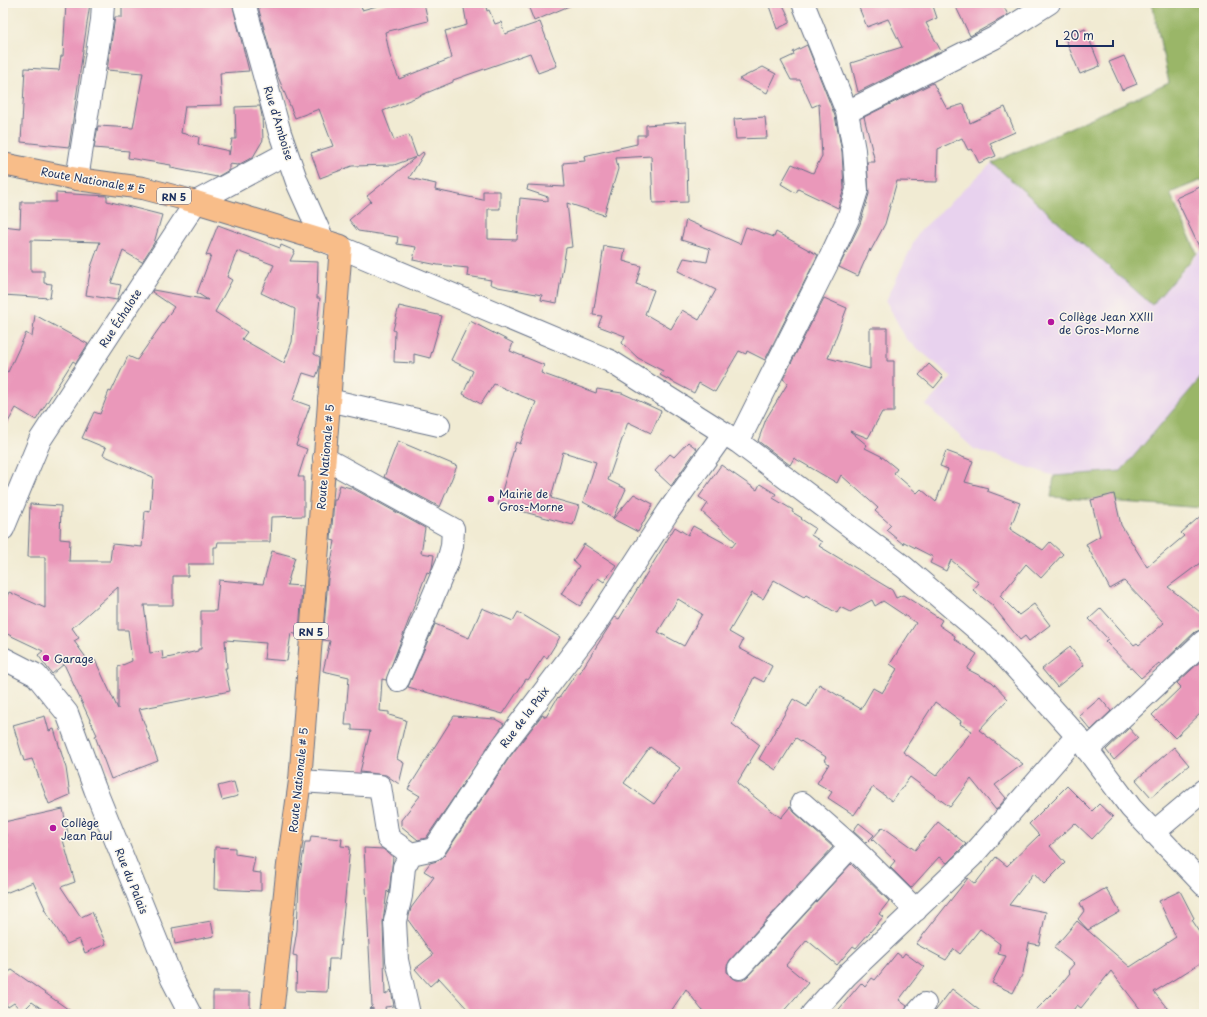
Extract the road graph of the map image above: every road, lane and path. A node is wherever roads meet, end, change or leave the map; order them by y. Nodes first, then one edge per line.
1 (103, 3) edge
2 (244, 3) edge
3 (803, 3) edge
4 (1049, 3) edge
5 (847, 112) junction
6 (287, 153) junction
7 (3, 164) edge
8 (77, 179) junction
9 (196, 202) junction
10 (323, 240) junction
11 (329, 400) junction
12 (439, 425) dead end
13 (731, 437) junction
14 (324, 458) junction
15 (3, 529) edge
16 (1204, 641) edge
17 (3, 658) edge
18 (398, 680) dead end
19 (1082, 744) junction
20 (300, 781) junction
21 (1204, 790) edge
22 (802, 803) dead end
23 (1153, 833) junction
24 (851, 846) junction
25 (411, 854) junction
26 (1204, 885) edge
27 (916, 910) junction
28 (739, 968) dead end
29 (190, 1014) edge
30 (272, 1014) edge
31 (409, 1014) edge
32 (812, 1014) edge

1 - 8 street
2 - 6 street, Rue d'Amboise
3 - 5 street, Rue de la Paix
4 - 5 street
5 - 13 street, Rue de la Paix
6 - 9 street, Rue Échalote
6 - 10 street, Rue d'Amboise
7 - 8 main road, Route Nationale # 5 / RN 5
8 - 9 main road, Route Nationale # 5 / RN 5
9 - 10 main road, Route Nationale # 5 / RN 5
9 - 15 street, Rue Échalote
10 - 11 main road, Route Nationale # 5 / RN 5
10 - 13 street
11 - 12 street
11 - 14 main road, Route Nationale # 5 / RN 5
13 - 19 street
13 - 25 street, Rue de la Paix
14 - 18 street
14 - 20 main road, Route Nationale # 5 / RN 5
16 - 19 street
17 - 29 street, Rue du Palais
19 - 23 street
19 - 27 street
20 - 25 street
20 - 30 main road, Route Nationale # 5 / RN 5
21 - 23 street
22 - 24 street
23 - 26 street
24 - 27 street
24 - 28 street
25 - 31 street
27 - 32 street

